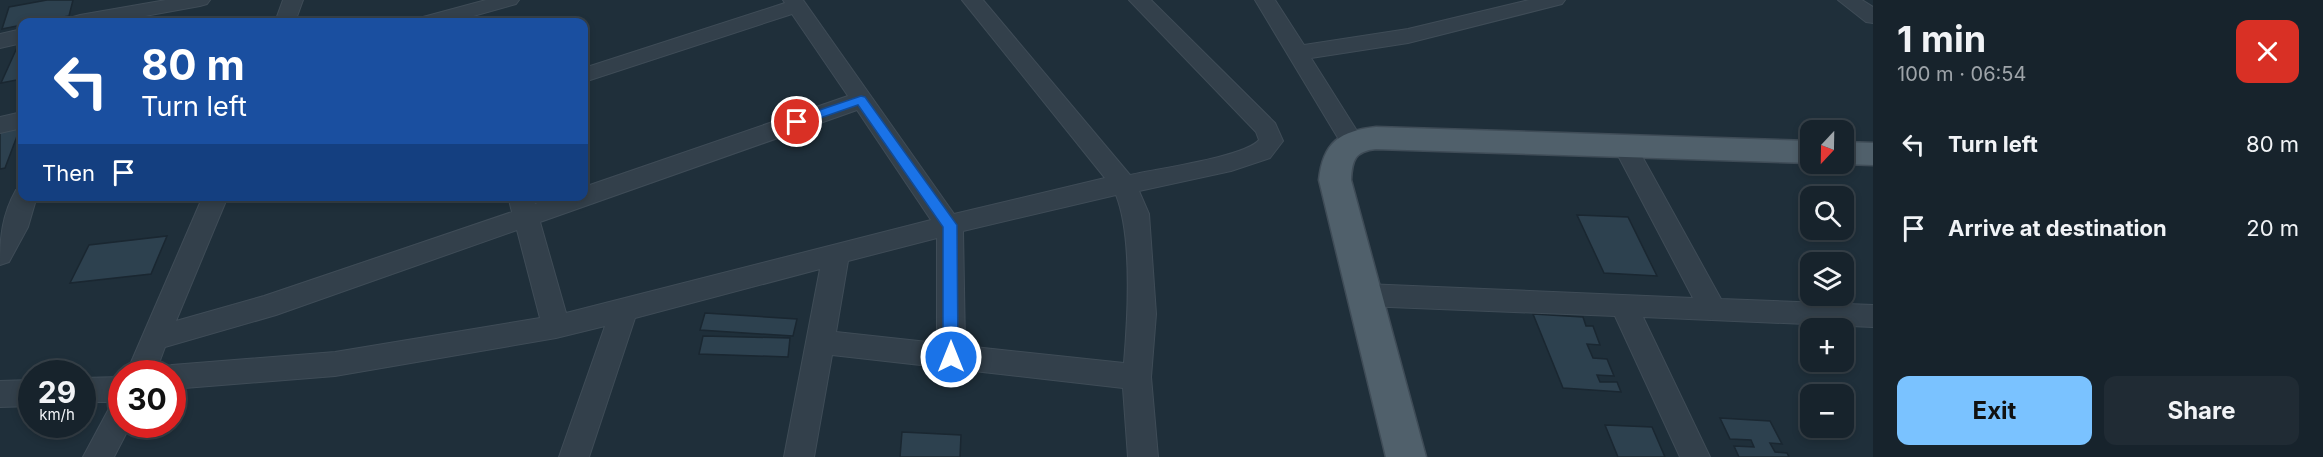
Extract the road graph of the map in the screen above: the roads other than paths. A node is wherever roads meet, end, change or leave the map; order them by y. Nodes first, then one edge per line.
1 (91, 0) edge
2 (200, 0) edge
3 (293, 0) edge
4 (509, 0) edge
5 (972, 0) edge
6 (1139, 0) edge
7 (1265, 0) edge
8 (1555, 0) edge
9 (1848, 0) edge
10 (795, 3) edge
11 (450, 13) edge
12 (1873, 17) edge
13 (84, 18) edge
14 (104, 18) edge
15 (286, 18) edge
16 (18, 37) edge
17 (0, 41) edge
18 (1298, 52) junction
19 (588, 74) edge
20 (861, 100) junction
21 (18, 121) edge
22 (0, 125) edge
23 (1352, 142) junction
24 (1625, 146) junction
25 (1800, 152) edge
26 (1854, 153) edge
27 (1873, 154) edge
28 (1124, 185) junction
29 (588, 186) edge
30 (22, 201) edge
31 (217, 201) edge
32 (542, 201) edge
33 (523, 207) edge
34 (950, 225) junction
35 (8, 228) edge
36 (0, 255) edge
37 (836, 255) junction
38 (1365, 295) junction
39 (1623, 305) junction
40 (624, 309) junction
41 (1713, 310) junction
42 (1873, 316) edge
43 (556, 327) junction
44 (155, 339) junction
45 (821, 342) junction
46 (951, 357) junction
47 (146, 360) edge
48 (186, 376) edge
49 (1137, 377) junction
50 (18, 393) edge
51 (0, 394) edge
52 (108, 438) edge
53 (98, 457) edge
54 (573, 457) edge
55 (799, 457) edge
56 (1143, 457) edge
57 (1406, 457) edge
58 (1695, 457) edge

1 - 13 street
2 - 14 street
3 - 15 street
4 - 11 street
5 - 28 street
6 - 28 street
7 - 18 street
8 - 18 street
9 - 12 street
10 - 19 street
10 - 20 street
16 - 17 street
18 - 23 street
20 - 29 street
20 - 34 street
21 - 22 street
23 - 24 main road
23 - 38 main road
24 - 25 main road
24 - 41 street
26 - 27 main road
28 - 34 street
28 - 49 street
30 - 35 street
31 - 44 street
32 - 33 street
33 - 43 street
33 - 44 street
34 - 37 street
34 - 46 street
35 - 36 street
37 - 40 street
37 - 45 street
38 - 39 street
38 - 57 main road
39 - 41 street
39 - 58 street
40 - 43 street
40 - 54 street
41 - 42 street
43 - 48 street
44 - 47 street
45 - 46 street
45 - 55 street
46 - 49 street
49 - 56 street
50 - 51 street
52 - 53 street

